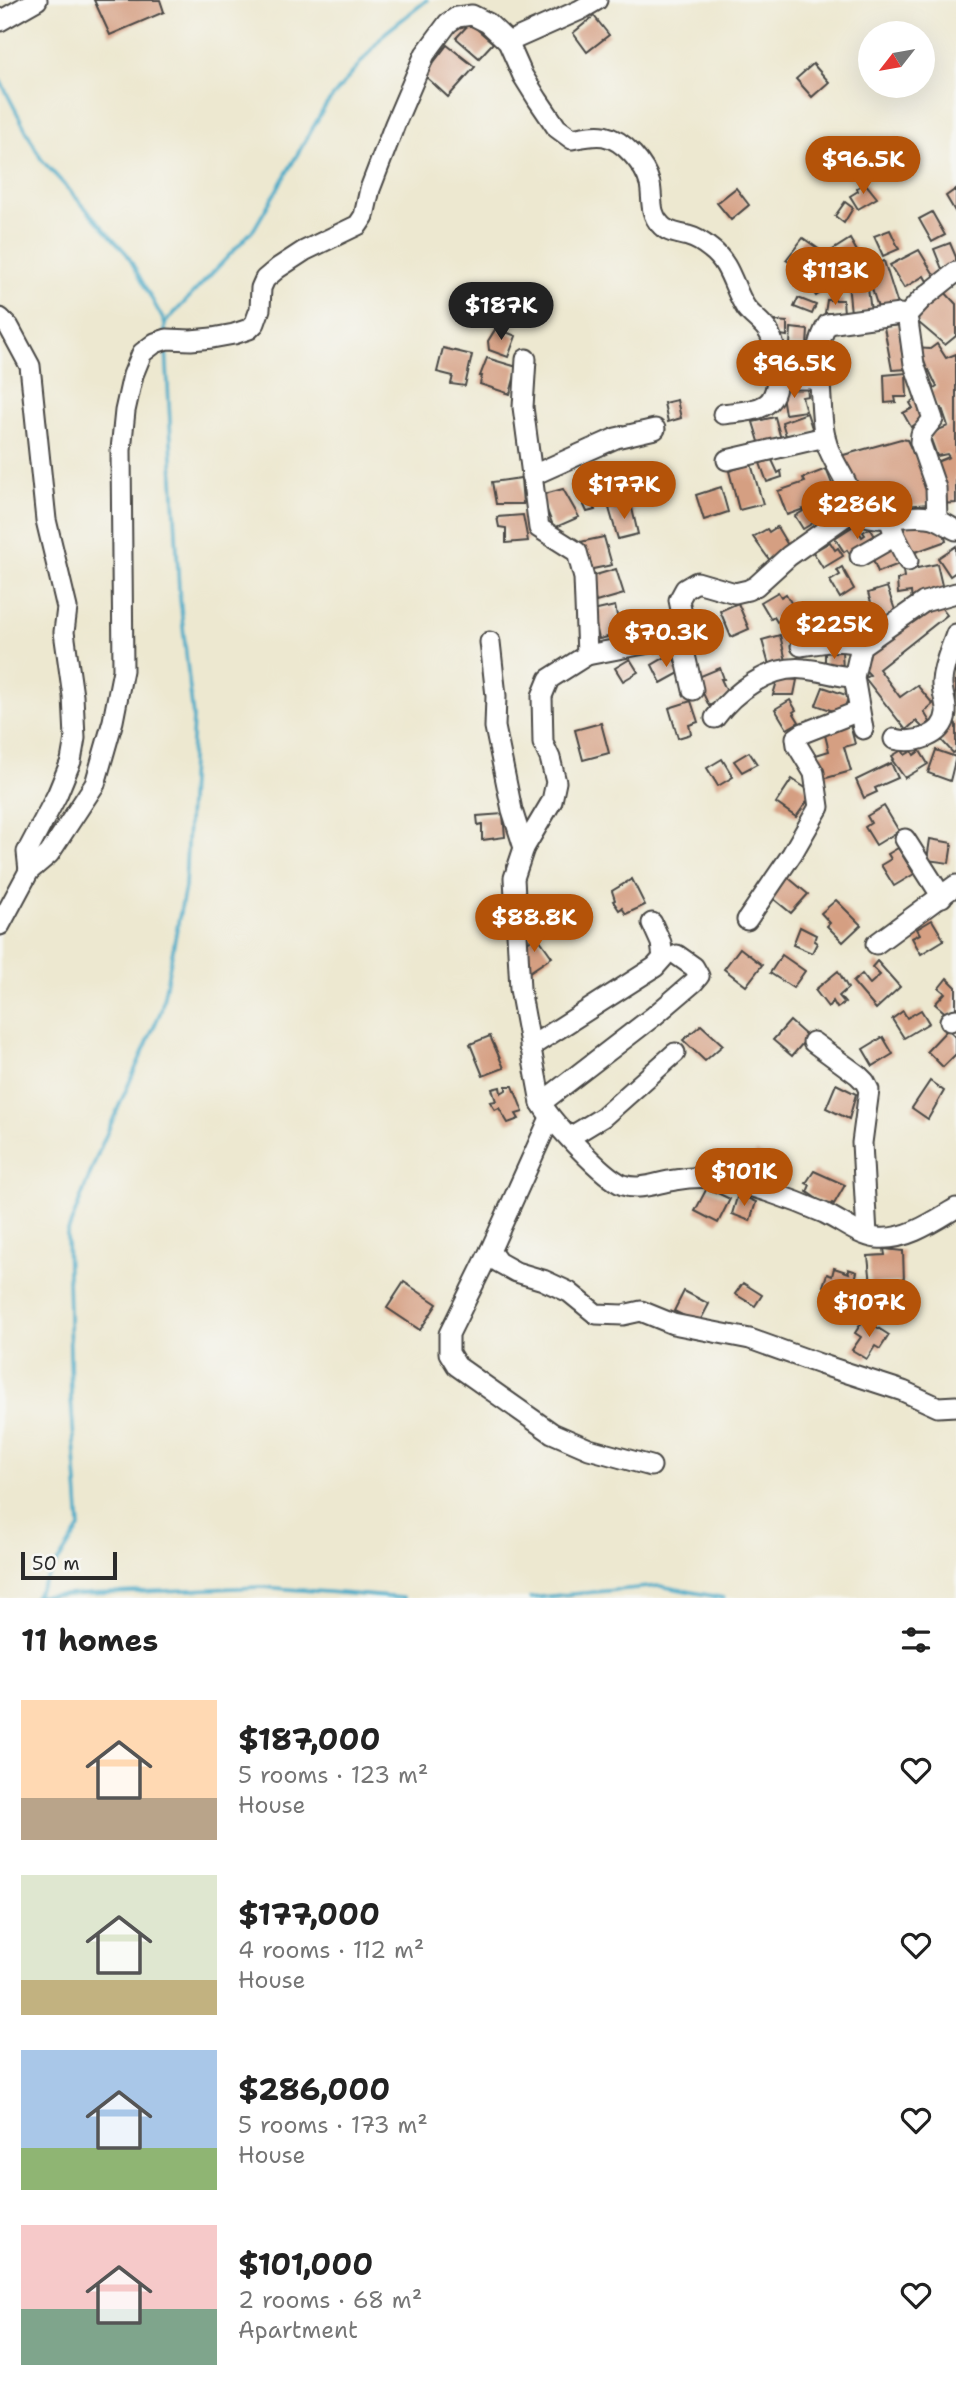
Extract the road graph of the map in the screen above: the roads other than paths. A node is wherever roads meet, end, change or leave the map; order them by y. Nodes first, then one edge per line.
1 (37, 0) edge
2 (597, 0) edge
3 (0, 21) edge
4 (508, 42) junction
5 (956, 272) edge
6 (905, 317) junction
7 (0, 318) edge
8 (526, 359) dead end
9 (777, 379) junction
10 (817, 379) junction
11 (723, 414) dead end
12 (655, 429) dead end
13 (825, 438) junction
14 (726, 460) dead end
15 (531, 476) junction
16 (854, 510) junction
17 (937, 519) junction
18 (892, 527) junction
19 (956, 530) edge
20 (860, 555) dead end
21 (908, 561) dead end
22 (956, 593) edge
23 (679, 629) junction
24 (956, 634) edge
25 (490, 642) dead end
26 (801, 646) dead end
27 (861, 646) junction
28 (587, 655) junction
29 (854, 677) junction
30 (693, 690) dead end
31 (715, 718) dead end
32 (894, 739) dead end
33 (905, 839) dead end
34 (524, 848) junction
35 (29, 871) junction
36 (949, 891) edge
37 (747, 920) dead end
38 (652, 923) dead end
39 (0, 925) edge
40 (876, 944) dead end
41 (677, 955) dead end
42 (813, 1042) dead end
43 (530, 1046) junction
44 (675, 1052) dead end
45 (545, 1110) junction
46 (570, 1138) junction
47 (956, 1208) edge
48 (867, 1236) junction
49 (490, 1251) junction
50 (956, 1406) edge
51 (651, 1466) dead end

1 - 3 street
2 - 4 street
4 - 9 street
4 - 35 street
5 - 6 street
6 - 10 street
6 - 17 street
7 - 35 street
8 - 15 street
9 - 10 street
9 - 11 street
10 - 13 street
12 - 15 street
13 - 14 street
13 - 16 street
15 - 28 street
16 - 18 street
16 - 23 street
17 - 18 street
17 - 19 street
18 - 20 street
18 - 21 street
22 - 27 street
23 - 28 street
23 - 30 street
24 - 32 street
25 - 34 street
26 - 27 street
27 - 29 street
28 - 34 street
29 - 31 street
29 - 37 street
33 - 36 street
34 - 43 street
35 - 39 street
36 - 40 street
38 - 43 street
41 - 45 street
42 - 48 street
43 - 45 street
44 - 46 street
45 - 46 street
45 - 49 street
46 - 48 street
47 - 48 street
49 - 50 street
49 - 51 street

